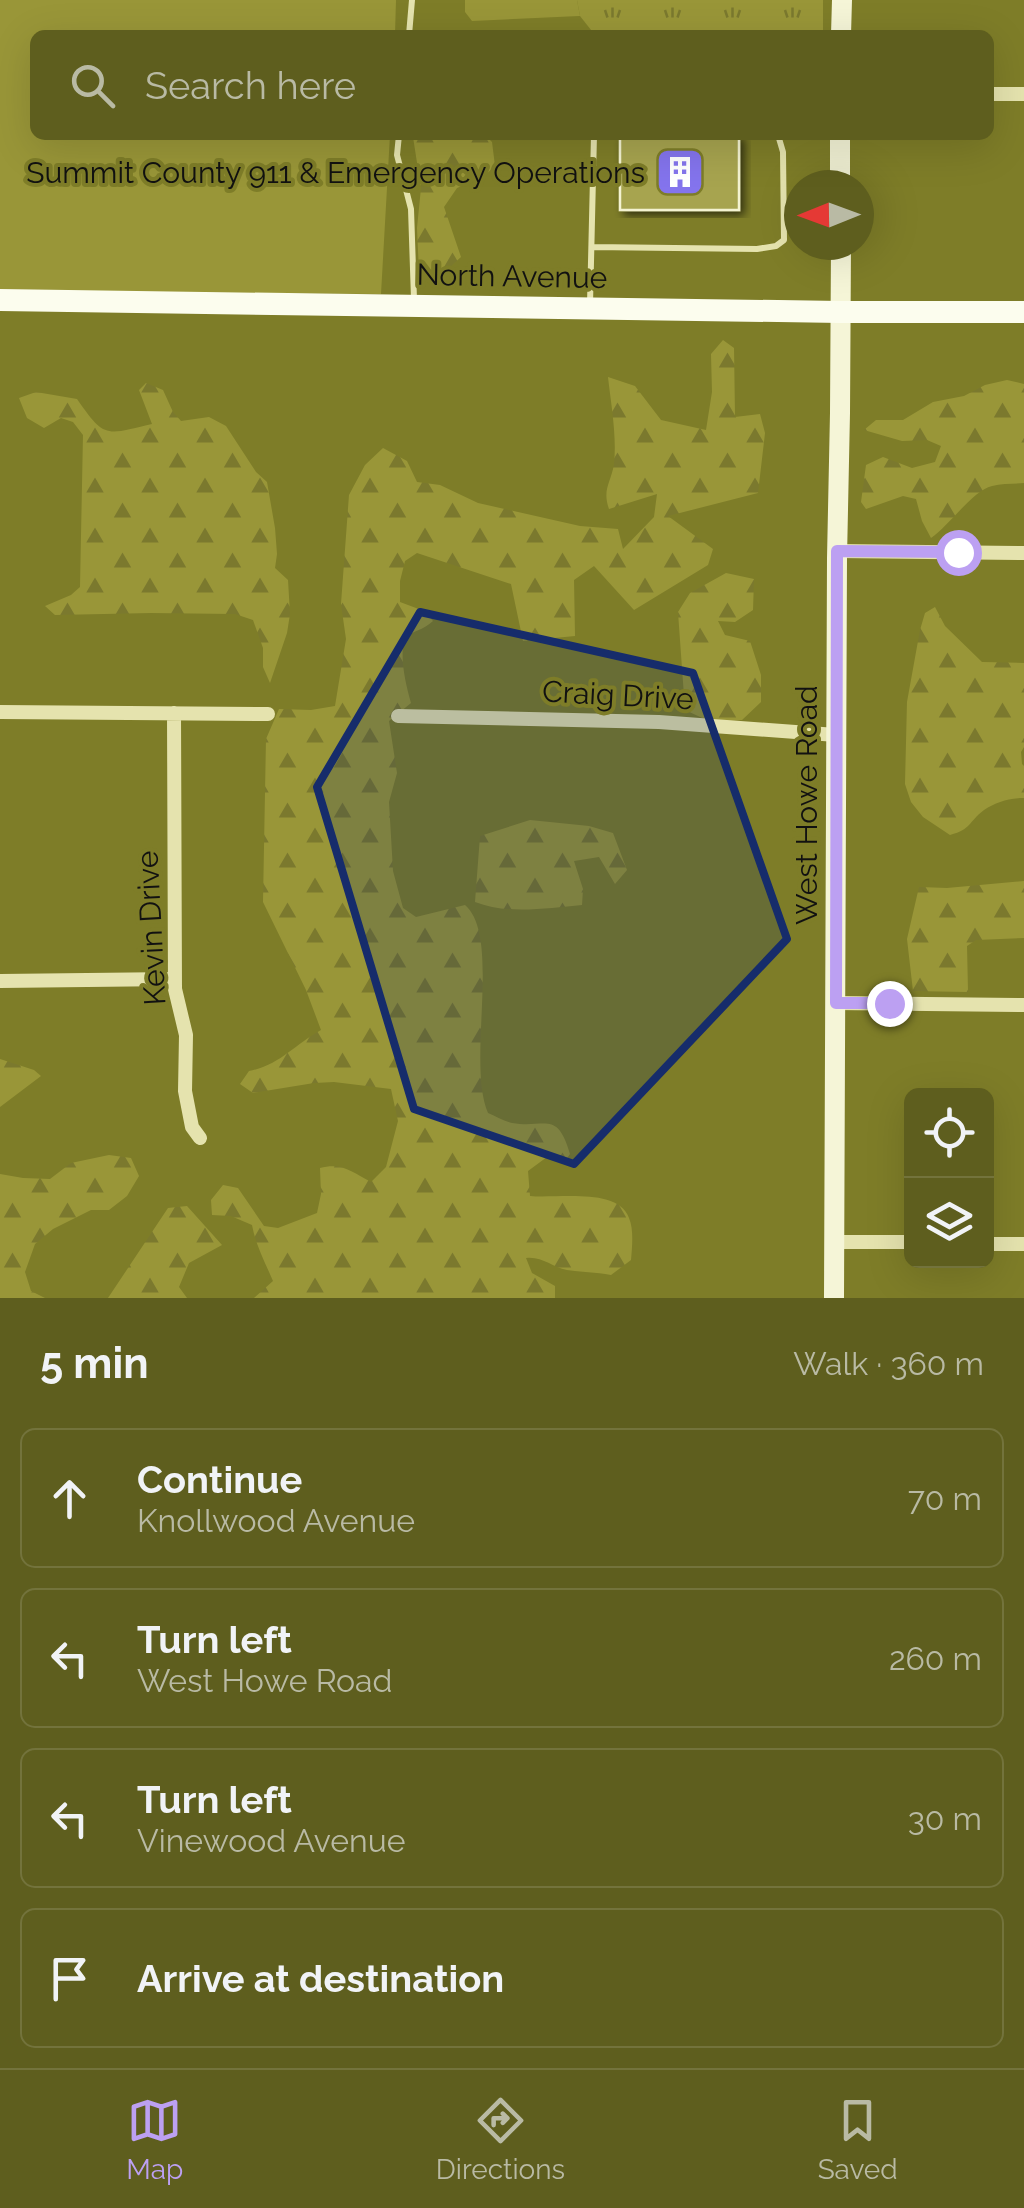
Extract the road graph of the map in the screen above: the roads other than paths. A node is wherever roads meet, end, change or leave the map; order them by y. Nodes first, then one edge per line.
1 (412, 0) edge
2 (842, 0) edge
3 (409, 30) edge
4 (841, 30) edge
5 (994, 94) edge
6 (1024, 94) edge
7 (399, 140) edge
8 (594, 140) edge
9 (779, 140) edge
10 (840, 140) edge
11 (840, 170) edge
12 (592, 246) junction
13 (841, 260) edge
14 (0, 300) edge
15 (414, 305) junction
16 (590, 308) junction
17 (841, 312) junction
18 (1024, 312) edge
19 (837, 551) junction
20 (1024, 553) edge
21 (0, 712) edge
22 (174, 713) junction
23 (268, 714) dead end
24 (398, 716) dead end
25 (836, 735) junction
26 (174, 979) junction
27 (0, 981) edge
28 (836, 1003) junction
29 (1024, 1005) edge
30 (200, 1138) dead end
31 (834, 1242) junction
32 (904, 1242) edge
33 (994, 1244) edge
34 (1024, 1244) edge
35 (834, 1298) edge

1 - 3 lane
2 - 4 main road
5 - 6 street
7 - 15 lane
8 - 12 lane
9 - 12 lane
10 - 11 main road
12 - 16 lane
13 - 17 main road, West Howe Road
14 - 15 main road, North Avenue
15 - 16 main road, North Avenue
16 - 17 main road, North Avenue
17 - 18 main road, North Avenue
17 - 19 main road, West Howe Road
19 - 20 street
19 - 25 main road, West Howe Road
21 - 22 street
22 - 23 street
22 - 26 street, Kevin Drive
24 - 25 street, Craig Drive
25 - 28 main road, West Howe Road
26 - 27 street
26 - 30 street, Kevin Drive
28 - 29 street
28 - 31 main road, West Howe Road
31 - 32 street
31 - 35 main road, West Howe Road
33 - 34 street

